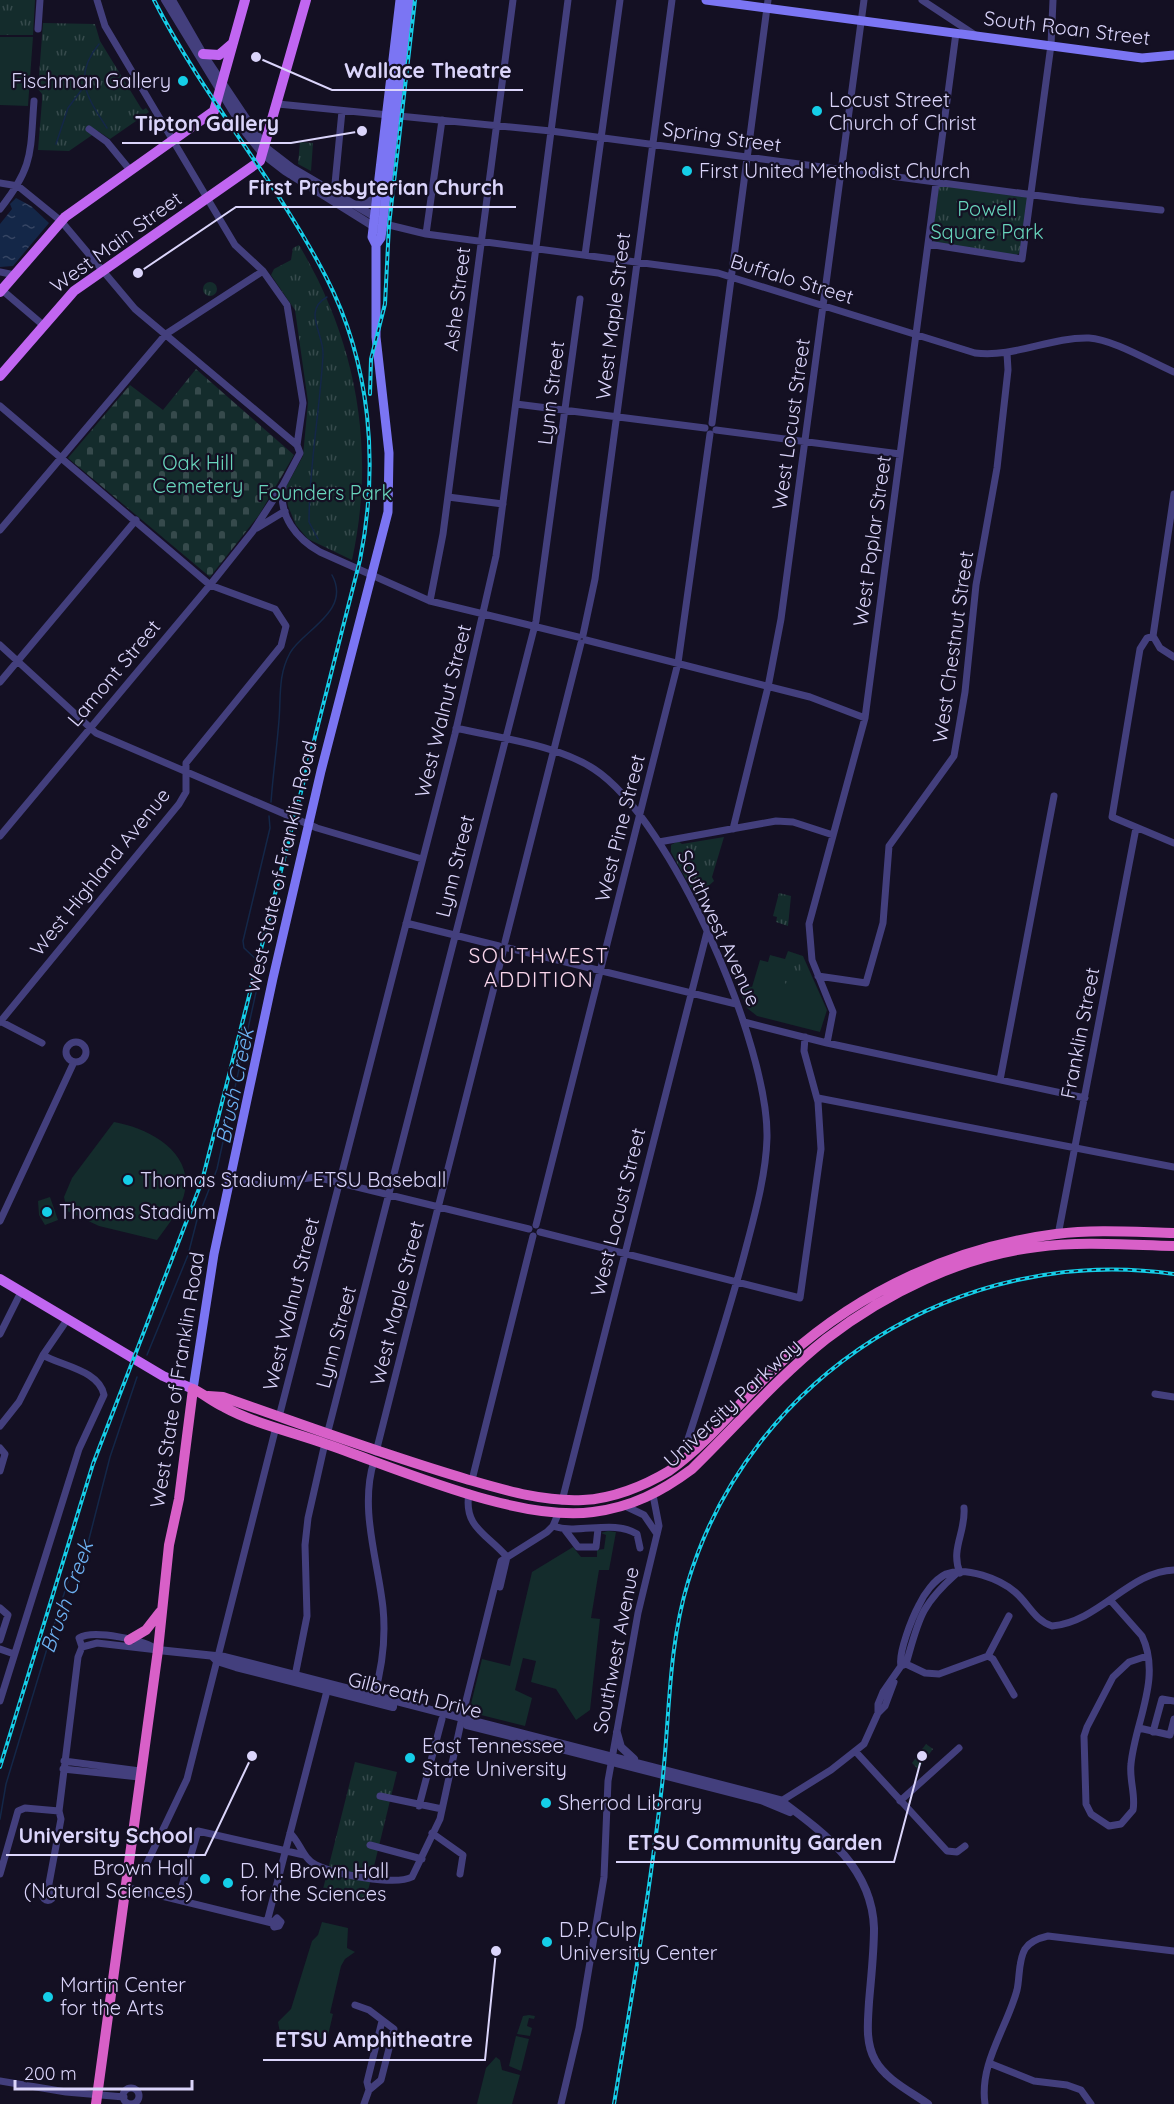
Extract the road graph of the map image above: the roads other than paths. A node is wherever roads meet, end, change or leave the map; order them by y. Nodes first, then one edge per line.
1 (40, 0) edge
2 (97, 0) edge
3 (165, 0) edge
4 (172, 0) edge
5 (245, 0) edge
6 (306, 0) edge
7 (400, 0) edge
8 (409, 0) edge
9 (513, 0) edge
10 (568, 0) edge
11 (620, 0) edge
12 (672, 0) edge
13 (706, 0) edge
14 (864, 0) edge
15 (922, 0) edge
16 (1053, 0) edge
17 (768, 4) edge
18 (862, 21) junction
19 (38, 28) dead end
20 (956, 33) junction
21 (976, 35) junction
22 (233, 43) junction
23 (1051, 45) junction
24 (203, 54) junction
25 (1174, 55) edge
26 (221, 88) junction
27 (34, 101) dead end
28 (278, 104) junction
29 (342, 111) junction
30 (390, 115) junction
31 (442, 120) junction
32 (497, 125) junction
33 (88, 129) dead end
34 (551, 131) junction
35 (602, 137) junction
36 (173, 140) junction
37 (652, 144) junction
38 (264, 151) junction
39 (747, 157) junction
40 (842, 169) junction
41 (130, 171) junction
42 (937, 182) junction
43 (0, 183) edge
44 (18, 186) junction
45 (334, 194) junction
46 (1031, 195) junction
47 (376, 197) junction
48 (207, 198) junction
49 (354, 206) junction
50 (0, 208) edge
51 (1161, 210) dead end
52 (61, 221) junction
53 (380, 224) junction
54 (426, 234) junction
55 (481, 241) junction
56 (928, 244) junction
57 (535, 248) junction
58 (585, 255) junction
59 (636, 262) junction
60 (102, 271) junction
61 (262, 271) junction
62 (0, 272) edge
63 (15, 275) junction
64 (732, 277) junction
65 (1, 291) edge
66 (580, 299) dead end
67 (824, 305) junction
68 (43, 325) junction
69 (165, 334) junction
70 (916, 335) junction
71 (1007, 353) junction
72 (1174, 372) edge
73 (0, 376) edge
74 (516, 404) junction
75 (0, 406) edge
76 (565, 409) junction
77 (616, 416) junction
78 (711, 429) junction
79 (805, 441) junction
80 (297, 445) junction
81 (900, 454) junction
82 (61, 458) junction
83 (283, 485) junction
84 (1174, 494) edge
85 (448, 497) junction
86 (503, 504) junction
87 (285, 511) junction
88 (136, 520) junction
89 (0, 530) edge
90 (253, 531) junction
91 (372, 576) junction
92 (210, 585) junction
93 (430, 602) junction
94 (483, 615) junction
95 (534, 626) junction
96 (1153, 636) junction
97 (582, 639) junction
98 (0, 645) edge
99 (1174, 657) edge
100 (17, 661) junction
101 (678, 663) junction
102 (0, 682) edge
103 (768, 687) junction
104 (865, 718) junction
105 (456, 728) junction
106 (89, 729) junction
107 (505, 740) junction
108 (554, 751) junction
109 (187, 772) junction
110 (1054, 796) dead end
111 (639, 815) junction
112 (308, 824) junction
113 (1136, 828) junction
114 (733, 829) junction
115 (833, 835) junction
116 (0, 836) edge
117 (659, 842) junction
118 (1174, 843) edge
119 (422, 859) junction
120 (406, 923) junction
121 (706, 932) junction
122 (454, 934) junction
123 (504, 947) junction
124 (600, 971) junction
125 (818, 976) junction
126 (690, 994) junction
127 (736, 1004) junction
128 (0, 1021) edge
129 (744, 1022) junction
130 (805, 1037) junction
131 (42, 1043) dead end
132 (827, 1043) junction
133 (74, 1062) dead end
134 (1000, 1080) junction
135 (818, 1098) junction
136 (1085, 1098) junction
137 (1075, 1149) junction
138 (1174, 1167) edge
139 (229, 1179) junction
140 (338, 1182) junction
141 (390, 1195) junction
142 (438, 1207) junction
143 (0, 1221) edge
144 (534, 1230) junction
145 (1174, 1233) edge
146 (1058, 1239) junction
147 (1174, 1246) edge
148 (624, 1255) junction
149 (0, 1279) edge
150 (738, 1282) junction
151 (21, 1292) junction
152 (67, 1320) junction
153 (0, 1334) edge
154 (43, 1355) junction
155 (761, 1382) junction
156 (193, 1389) junction
157 (771, 1392) junction
158 (1155, 1394) dead end
159 (1174, 1397) edge
160 (278, 1422) junction
161 (0, 1426) edge
162 (326, 1439) junction
163 (688, 1439) dead end
164 (0, 1448) edge
165 (375, 1456) junction
166 (0, 1471) edge
167 (472, 1480) junction
168 (647, 1483) junction
169 (469, 1493) junction
170 (653, 1495) junction
171 (562, 1501) junction
172 (625, 1506) junction
173 (964, 1508) dead end
174 (559, 1512) junction
175 (553, 1526) junction
176 (598, 1529) junction
177 (565, 1530) junction
178 (657, 1534) junction
179 (640, 1548) dead end
180 (507, 1557) junction
181 (1174, 1570) edge
182 (958, 1574) junction
183 (1111, 1601) junction
184 (0, 1608) edge
185 (160, 1612) junction
186 (1010, 1616) dead end
187 (0, 1640) edge
188 (129, 1640) junction
189 (85, 1646) junction
190 (0, 1649) edge
191 (158, 1650) junction
192 (14, 1654) junction
193 (988, 1656) junction
194 (1148, 1656) junction
195 (216, 1658) junction
196 (902, 1664) junction
197 (295, 1676) junction
198 (327, 1691) junction
199 (1014, 1695) dead end
200 (374, 1696) junction
201 (1146, 1699) junction
202 (0, 1701) edge
203 (1174, 1701) edge
204 (1161, 1703) junction
205 (442, 1719) junction
206 (1174, 1719) edge
207 (463, 1721) junction
208 (1139, 1728) junction
209 (1153, 1732) junction
210 (617, 1733) junction
211 (959, 1748) dead end
212 (856, 1752) junction
213 (612, 1759) junction
214 (639, 1762) junction
215 (64, 1765) junction
216 (140, 1774) junction
217 (380, 1796) dead end
218 (900, 1801) junction
219 (420, 1803) junction
220 (778, 1803) junction
221 (442, 1809) junction
222 (59, 1811) junction
223 (290, 1833) junction
224 (432, 1833) junction
225 (370, 1845) dead end
226 (965, 1846) dead end
227 (284, 1852) junction
228 (304, 1855) junction
229 (422, 1858) junction
230 (147, 1863) dead end
231 (0, 1874) edge
232 (460, 1874) dead end
233 (125, 1887) junction
234 (48, 1889) dead end
235 (178, 1900) junction
236 (1174, 1951) edge
237 (355, 2004) dead end
238 (382, 2021) junction
239 (988, 2063) junction
240 (0, 2081) edge
241 (369, 2090) junction
242 (124, 2097) junction
243 (97, 2100) edge
244 (133, 2104) edge
245 (364, 2104) edge
246 (561, 2104) edge
247 (928, 2104) edge
248 (985, 2104) edge
249 (1091, 2104) edge

1 - 19 street
2 - 36 street, Lamont Street
3 - 26 street, Buffalo Street
4 - 24 street, Buffalo Street
5 - 22 main road
6 - 28 main road
7 - 30 main road, West State of Franklin Road
8 - 30 main road, West State of Franklin Road
9 - 32 street, Ashe Street
10 - 34 street, West Walnut Street
11 - 35 street
12 - 37 street, West Maple Street
13 - 17 main road, South Roan Street
14 - 18 street, West Locust Street
15 - 21 street
16 - 23 street
17 - 18 main road, South Roan Street
17 - 39 street, West Pine Street
18 - 20 main road, South Roan Street
18 - 40 street, West Locust Street
20 - 21 main road, South Roan Street
20 - 42 street, West Poplar Street
21 - 23 main road, South Roan Street
22 - 24 main road
22 - 26 main road
23 - 25 main road, South Roan Street
23 - 46 street
24 - 26 street, Buffalo Street
26 - 36 main road
26 - 38 street, Buffalo Street
27 - 44 street
28 - 29 street, Spring Street
28 - 38 main road
29 - 30 street, Spring Street
29 - 45 street
30 - 31 street, Spring Street
30 - 47 main road, West State of Franklin Road
30 - 53 main road, West State of Franklin Road
31 - 32 street, Spring Street
31 - 54 street
32 - 34 street, Spring Street
32 - 55 street, Ashe Street
33 - 41 street
34 - 35 street, Spring Street
34 - 57 street, West Walnut Street
35 - 37 street, Spring Street
35 - 58 street
36 - 41 main road
36 - 48 street, Lamont Street
37 - 39 street, Spring Street
37 - 59 street, West Maple Street
38 - 45 street, Buffalo Street
38 - 48 main road, West Main Street
38 - 53 street, Buffalo Street
39 - 40 street, Spring Street
39 - 64 street, West Pine Street
40 - 42 street, Spring Street
40 - 67 street, West Locust Street
41 - 52 main road
42 - 46 street, Spring Street
42 - 56 street, West Poplar Street
43 - 44 street
44 - 50 street
44 - 52 street
45 - 49 street, Buffalo Street
46 - 51 street, Spring Street
46 - 56 street
47 - 49 street
47 - 53 main road, West State of Franklin Road
48 - 60 main road, West Main Street
48 - 61 street, Lamont Street
49 - 53 street, Buffalo Street
52 - 60 street
52 - 63 main road
53 - 54 street, Buffalo Street
53 - 91 main road, West State of Franklin Road
54 - 55 street, Buffalo Street
55 - 57 street, Buffalo Street
55 - 85 street, Ashe Street
56 - 70 street, West Poplar Street
57 - 58 street, Buffalo Street
57 - 74 street, West Walnut Street
58 - 59 street, Buffalo Street
59 - 64 street, Buffalo Street
59 - 77 street, West Maple Street
60 - 68 main road, West Main Street
60 - 69 street
61 - 69 street
61 - 80 street, Lamont Street
62 - 63 street
63 - 65 main road
64 - 67 street, Buffalo Street
64 - 78 street, West Pine Street
65 - 68 street
66 - 76 street, Lynn Street
67 - 70 street, Buffalo Street
67 - 79 street, West Locust Street
68 - 73 main road, West Main Street
69 - 80 street
69 - 82 street
70 - 71 street, Buffalo Street
70 - 81 street, West Poplar Street
71 - 72 street, Buffalo Street
71 - 125 street, West Chestnut Street
74 - 76 street
74 - 86 street, West Walnut Street
75 - 82 street
76 - 77 street
76 - 95 street, Lynn Street
77 - 78 street
77 - 97 street, West Maple Street
78 - 79 street
78 - 101 street, West Pine Street
79 - 81 street
79 - 103 street, West Locust Street
80 - 83 street, Lamont Street
81 - 104 street, West Poplar Street
82 - 88 street
82 - 89 street
83 - 87 street
83 - 90 street, Lamont Street
84 - 96 street
85 - 86 street
85 - 93 street, Ashe Street
86 - 94 street, West Walnut Street
87 - 90 street, Lamont Street
87 - 91 street
88 - 92 street
88 - 100 street
90 - 92 street, Lamont Street
91 - 93 street
91 - 112 main road, West State of Franklin Road
92 - 106 street, Lamont Street
92 - 109 street, West Highland Avenue
93 - 94 street
94 - 95 street
94 - 105 street, West Walnut Street
95 - 97 street
95 - 107 street, Lynn Street
96 - 99 street
96 - 113 street
97 - 101 street
97 - 108 street, West Maple Street
98 - 100 street
100 - 102 street
100 - 106 street
101 - 103 street
101 - 111 street, West Pine Street
103 - 104 street
103 - 114 street, West Locust Street
104 - 115 street, West Poplar Street
105 - 107 street, Southwest Avenue
105 - 119 street, West Walnut Street
106 - 109 street
106 - 116 street, Lamont Street
107 - 108 street, Southwest Avenue
107 - 122 street, Lynn Street
108 - 111 street, Southwest Avenue
108 - 123 street, West Maple Street
109 - 112 street
109 - 128 street, West Highland Avenue
110 - 134 street
111 - 117 street, Southwest Avenue
111 - 124 street, West Pine Street
112 - 119 street
112 - 139 main road, West State of Franklin Road
113 - 118 street
113 - 136 street, Franklin Street
114 - 115 street
114 - 117 street
115 - 125 street, West Poplar Street
117 - 121 street, Southwest Avenue
119 - 120 street, West Walnut Street
120 - 122 street
120 - 140 street, West Walnut Street
121 - 126 street, West Locust Street
121 - 127 street, Southwest Avenue
122 - 123 street
122 - 141 street, Lynn Street
123 - 124 street
123 - 142 street, West Maple Street
124 - 126 street
124 - 144 street, West Pine Street
125 - 132 street, West Poplar Street
126 - 127 street
126 - 148 street, West Locust Street
127 - 129 street, Southwest Avenue
128 - 131 street
129 - 130 street
129 - 150 street, Southwest Avenue
130 - 132 street
130 - 135 street
132 - 134 street
133 - 143 street
134 - 136 street
135 - 137 street
135 - 150 street
136 - 137 street, Franklin Street
137 - 138 street
137 - 146 street, Franklin Street
139 - 140 street
139 - 156 main road, West State of Franklin Road
140 - 141 street
140 - 160 street, West Walnut Street
141 - 142 street
141 - 162 street, Lynn Street
142 - 144 street
142 - 165 street, West Maple Street
144 - 148 street
144 - 167 street, West Pine Street
145 - 146 highway, University Parkway
146 - 147 highway, University Parkway
146 - 155 highway, University Parkway
146 - 157 highway, University Parkway
148 - 150 street
148 - 171 street, West Locust Street
149 - 151 main road, University Parkway
150 - 163 street, Southwest Avenue
151 - 152 main road, University Parkway
151 - 153 street
152 - 154 street
152 - 156 main road, University Parkway
154 - 161 street
154 - 192 street
155 - 157 highway
155 - 168 highway, University Parkway
156 - 160 highway, University Parkway
156 - 185 highway, West State of Franklin Road
157 - 170 highway, University Parkway
158 - 159 street
160 - 162 highway, University Parkway
160 - 195 street, West Walnut Street
162 - 165 highway, University Parkway
162 - 197 street, Lynn Street
164 - 166 street
165 - 167 highway, University Parkway
165 - 169 highway, University Parkway
165 - 200 street, West Maple Street
167 - 169 highway
167 - 171 highway, University Parkway
168 - 170 highway
168 - 171 highway, University Parkway
169 - 174 highway, University Parkway
169 - 180 street
170 - 172 highway, University Parkway
170 - 178 street, Southwest Avenue
171 - 174 highway
172 - 174 highway, University Parkway
172 - 178 street
173 - 182 street
174 - 175 street
175 - 177 street
175 - 180 street
176 - 177 street
176 - 177 street
176 - 179 street
178 - 210 street, Southwest Avenue
180 - 207 street
181 - 183 street
182 - 183 street
182 - 196 street
183 - 194 street
184 - 187 street
185 - 188 highway
185 - 191 highway, West State of Franklin Road
186 - 193 street
188 - 189 street
188 - 191 street
189 - 191 street
189 - 215 street
190 - 192 street
191 - 195 street, Gilbreath Drive
191 - 216 highway, West State of Franklin Road
192 - 202 street
193 - 196 street
193 - 199 street
194 - 201 street
194 - 208 street
195 - 197 street, Gilbreath Drive
195 - 198 street, Gilbreath Drive
195 - 230 street, West Walnut Street
196 - 212 street
197 - 198 street, Gilbreath Drive
198 - 200 street, Gilbreath Drive
198 - 205 street, Gilbreath Drive
198 - 223 street
200 - 207 street, Gilbreath Drive
201 - 204 street
201 - 208 street
203 - 204 street
204 - 209 street
205 - 207 street, Gilbreath Drive
205 - 219 street
206 - 209 street
207 - 213 street, Gilbreath Drive
207 - 221 street
208 - 209 street
210 - 213 street, Southwest Avenue
210 - 214 street
211 - 218 street
212 - 218 street
212 - 220 street
213 - 214 street, Southwest Avenue
213 - 220 street, Southwest Avenue
213 - 246 street
214 - 220 street, Southwest Avenue
215 - 216 street
215 - 222 street
216 - 233 highway, West State of Franklin Road
217 - 219 street
218 - 226 street
219 - 221 street
220 - 247 street, Southwest Avenue
221 - 224 street
222 - 231 street
222 - 234 street
223 - 227 street
223 - 228 street
224 - 229 street
224 - 232 street
225 - 229 street
227 - 228 street
227 - 235 street
227 - 235 street
228 - 229 street
233 - 235 street
233 - 243 highway, West State of Franklin Road
236 - 239 street
237 - 238 street
238 - 241 street
238 - 241 street
239 - 248 street
239 - 249 street
240 - 243 street
241 - 245 street
242 - 243 street
242 - 244 street
242 - 244 street

